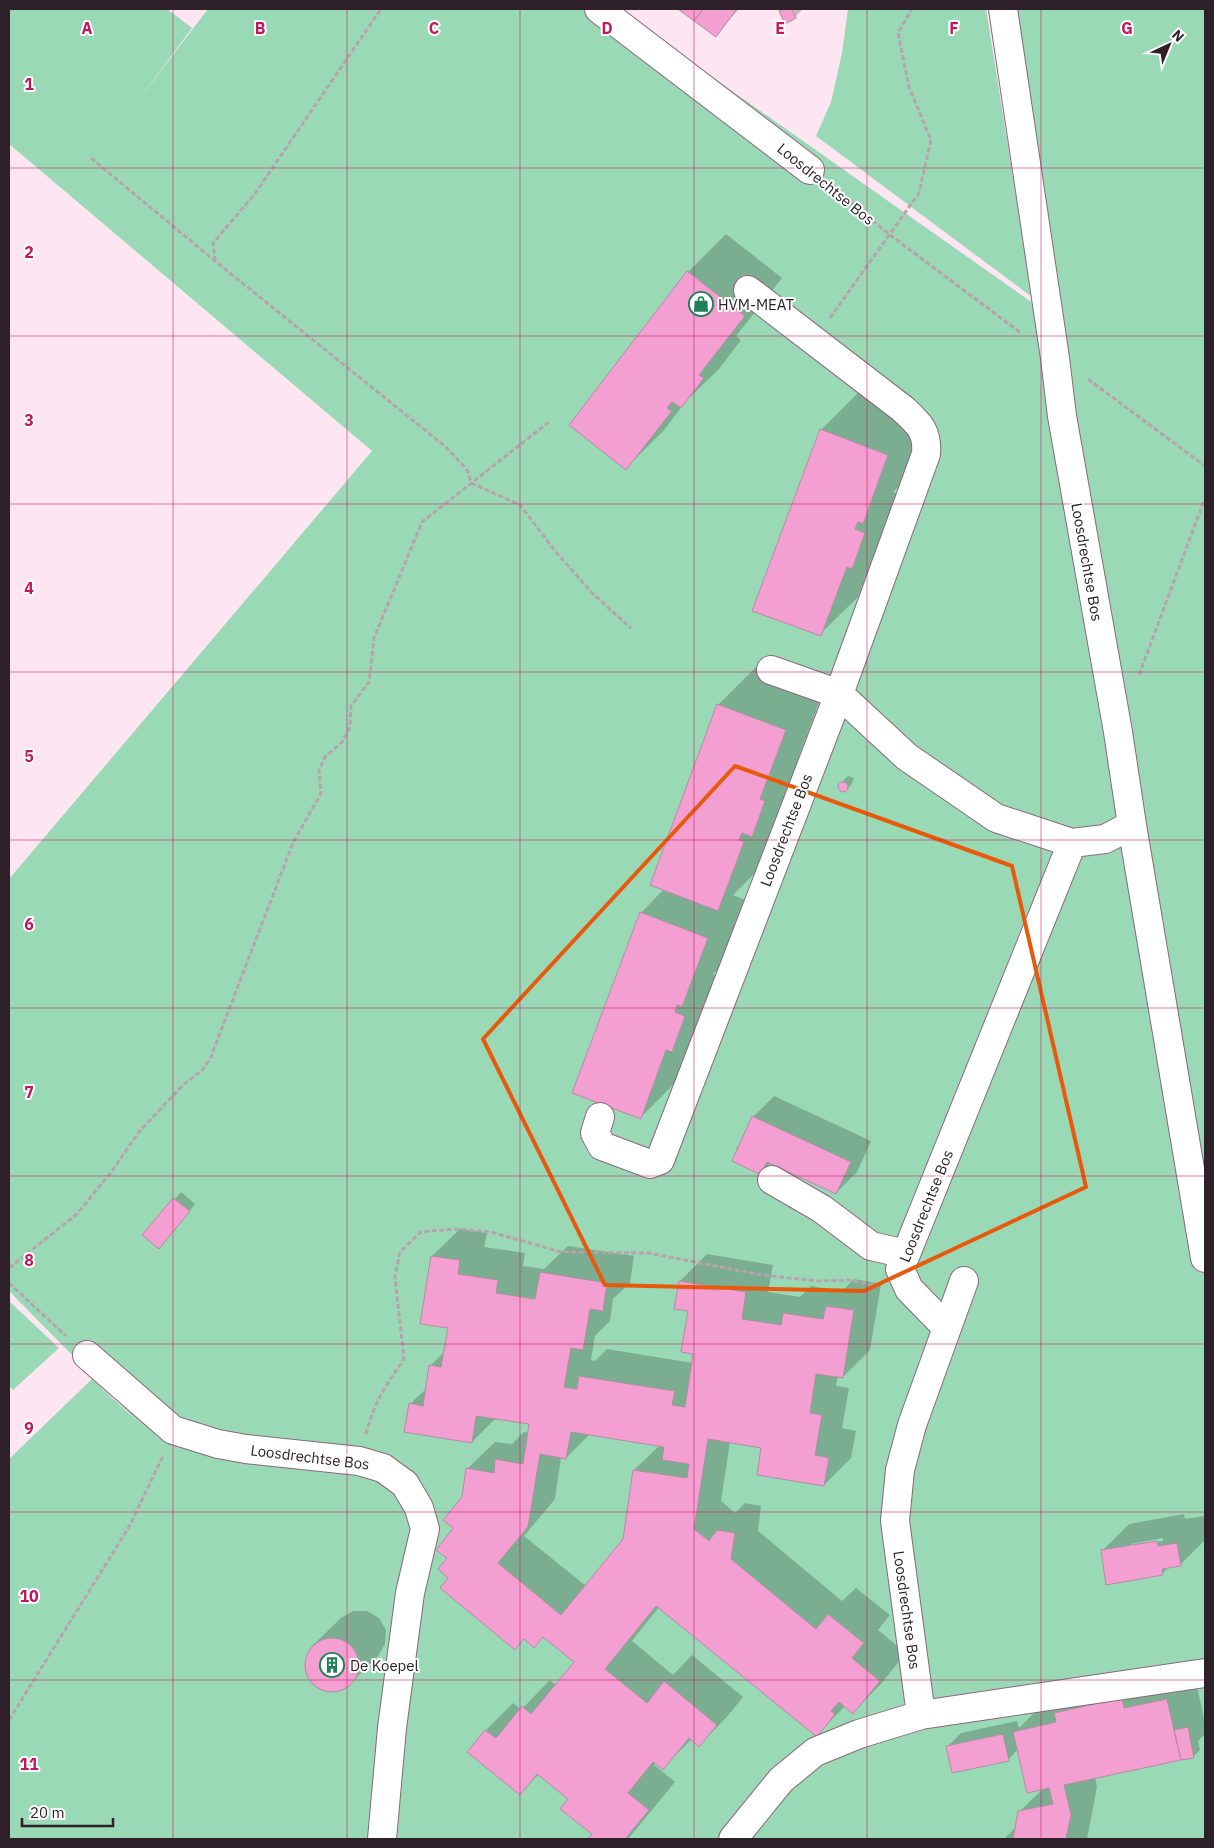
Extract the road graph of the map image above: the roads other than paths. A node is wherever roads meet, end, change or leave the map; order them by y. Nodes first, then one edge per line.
1 (599, 9) edge
2 (1003, 9) edge
3 (810, 170) road end
4 (748, 290) dead end
5 (771, 670) dead end
6 (839, 694) junction
7 (1132, 825) junction
8 (1072, 843) junction
9 (600, 1117) dead end
10 (772, 1180) dead end
11 (1205, 1258) edge
12 (903, 1261) junction
13 (964, 1281) dead end
14 (948, 1328) junction
15 (86, 1354) road end
16 (1205, 1672) edge
17 (921, 1715) junction
18 (382, 1839) edge
19 (733, 1839) edge

1 - 3 street, Loosdrechtse Bos
2 - 7 street, Loosdrechtse Bos
4 - 6 street, Loosdrechtse Bos
5 - 6 street
6 - 8 street
6 - 9 street, Loosdrechtse Bos
7 - 8 street
7 - 11 street, Loosdrechtse Bos
8 - 12 street, Loosdrechtse Bos
10 - 12 street
12 - 14 street, Loosdrechtse Bos
13 - 14 street
14 - 17 street, Loosdrechtse Bos
15 - 18 street, Loosdrechtse Bos
16 - 17 street
17 - 19 street

